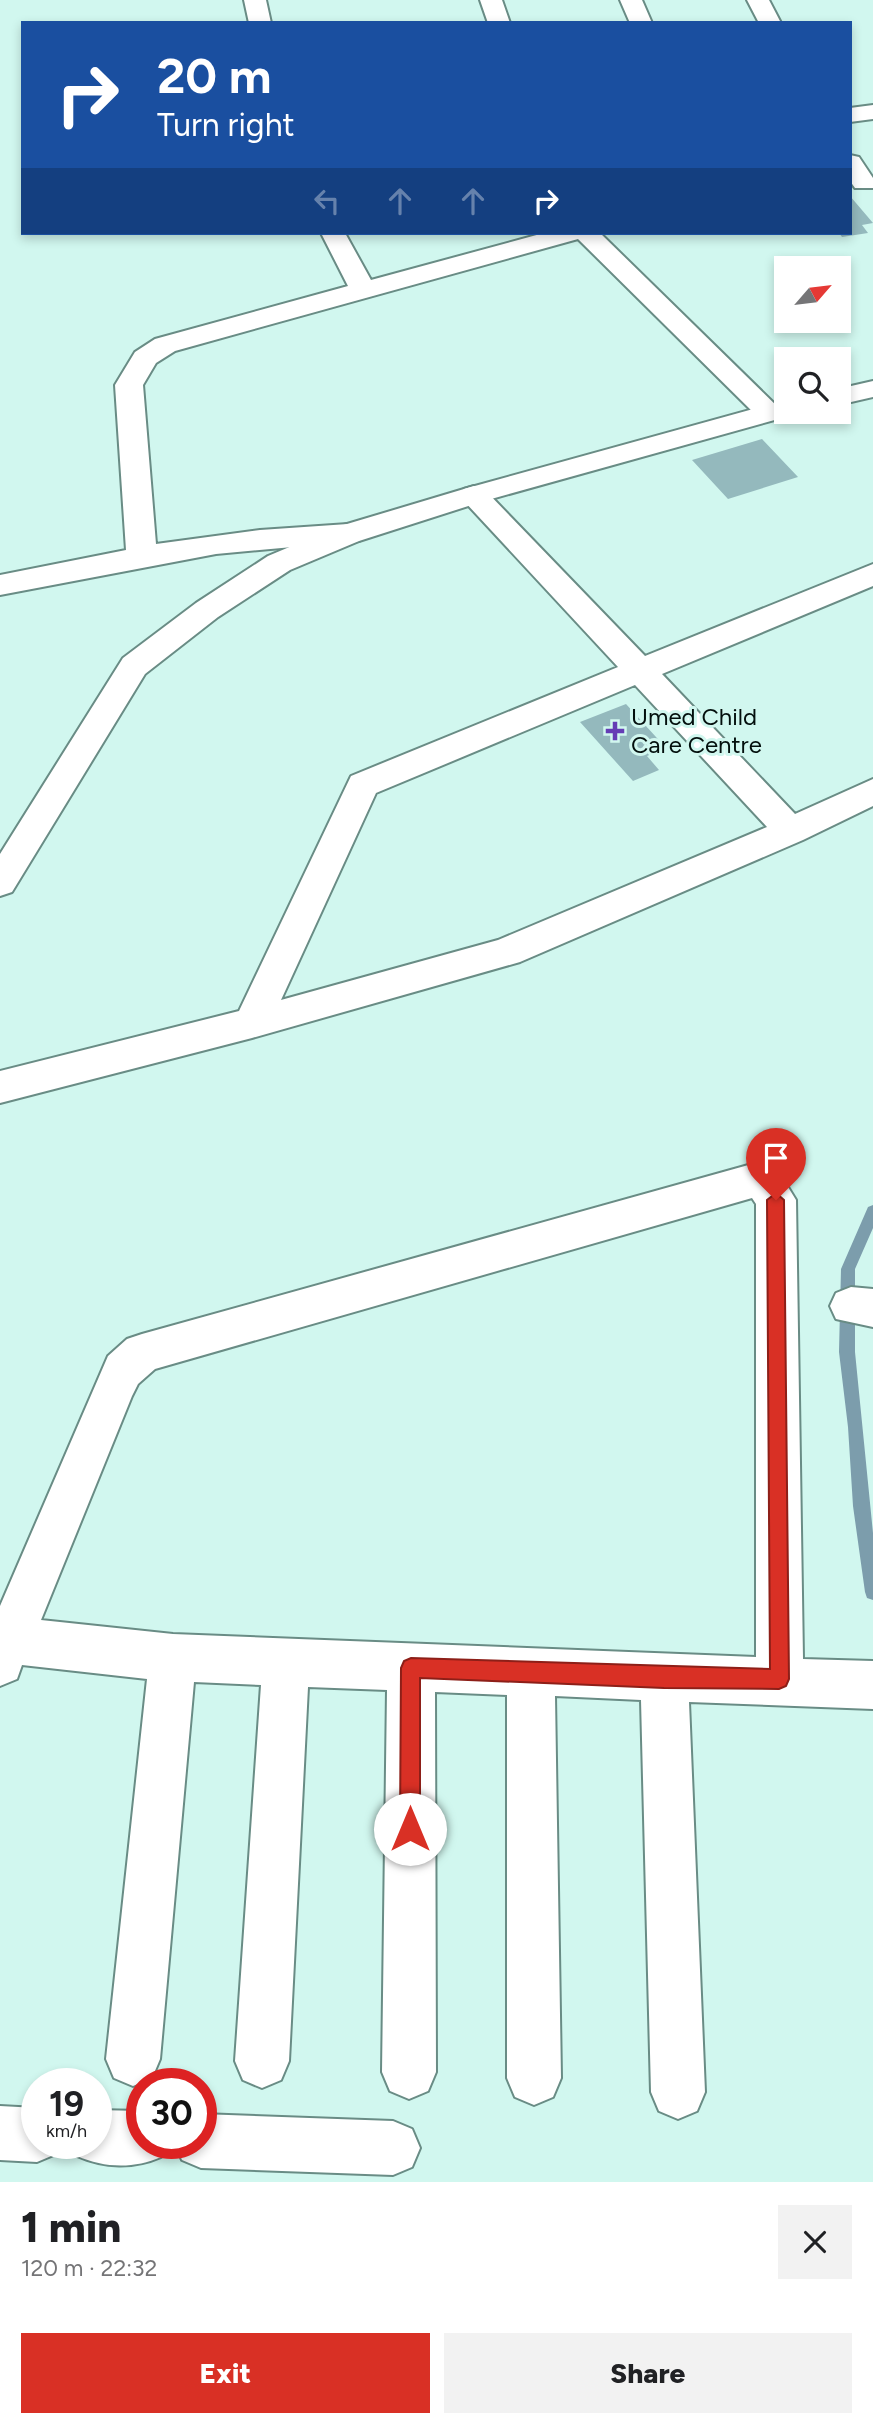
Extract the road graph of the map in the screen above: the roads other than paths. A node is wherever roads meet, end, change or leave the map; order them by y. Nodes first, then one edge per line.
1 (255, 0) edge
2 (491, 0) edge
3 (631, 0) edge
4 (758, 0) edge
5 (260, 21) edge
6 (498, 21) edge
7 (640, 21) edge
8 (769, 21) edge
9 (873, 112) edge
10 (852, 115) edge
11 (852, 165) edge
12 (863, 183) edge
13 (334, 235) edge
14 (565, 235) edge
15 (588, 235) edge
16 (364, 291) junction
17 (873, 389) edge
18 (851, 394) edge
19 (774, 406) edge
20 (774, 411) edge
21 (474, 495) junction
22 (348, 534) junction
23 (142, 556) junction
24 (873, 573) edge
25 (0, 584) edge
26 (638, 669) junction
27 (873, 791) edge
28 (791, 831) junction
29 (0, 883) edge
30 (252, 1023) junction
31 (0, 1087) edge
32 (3, 1647) edge
33 (173, 1658) junction
34 (286, 1663) junction
35 (411, 1668) junction
36 (531, 1673) junction
37 (664, 1678) junction
38 (794, 1681) junction
39 (873, 1685) edge
40 (133, 2059) dead end
41 (262, 2061) dead end
42 (409, 2072) dead end
43 (534, 2078) dead end
44 (678, 2092) dead end
45 (0, 2133) edge
46 (21, 2134) edge
47 (217, 2142) edge
48 (393, 2148) dead end

1 - 5 street
2 - 6 street
3 - 7 street
4 - 8 street
9 - 10 street
11 - 12 street
13 - 16 street
14 - 16 street
15 - 19 street
16 - 23 street
17 - 18 street
20 - 21 street
21 - 22 street
21 - 26 street
22 - 23 street
22 - 29 street
23 - 25 street
24 - 26 street
26 - 28 street
26 - 30 street
27 - 28 street
28 - 30 street
30 - 31 street
32 - 33 street
32 - 38 street
33 - 34 street
33 - 40 street
34 - 35 street
34 - 41 street
35 - 36 street
35 - 42 street
36 - 37 street
36 - 43 street
37 - 38 street
37 - 44 street
38 - 39 street
45 - 46 street
47 - 48 street

